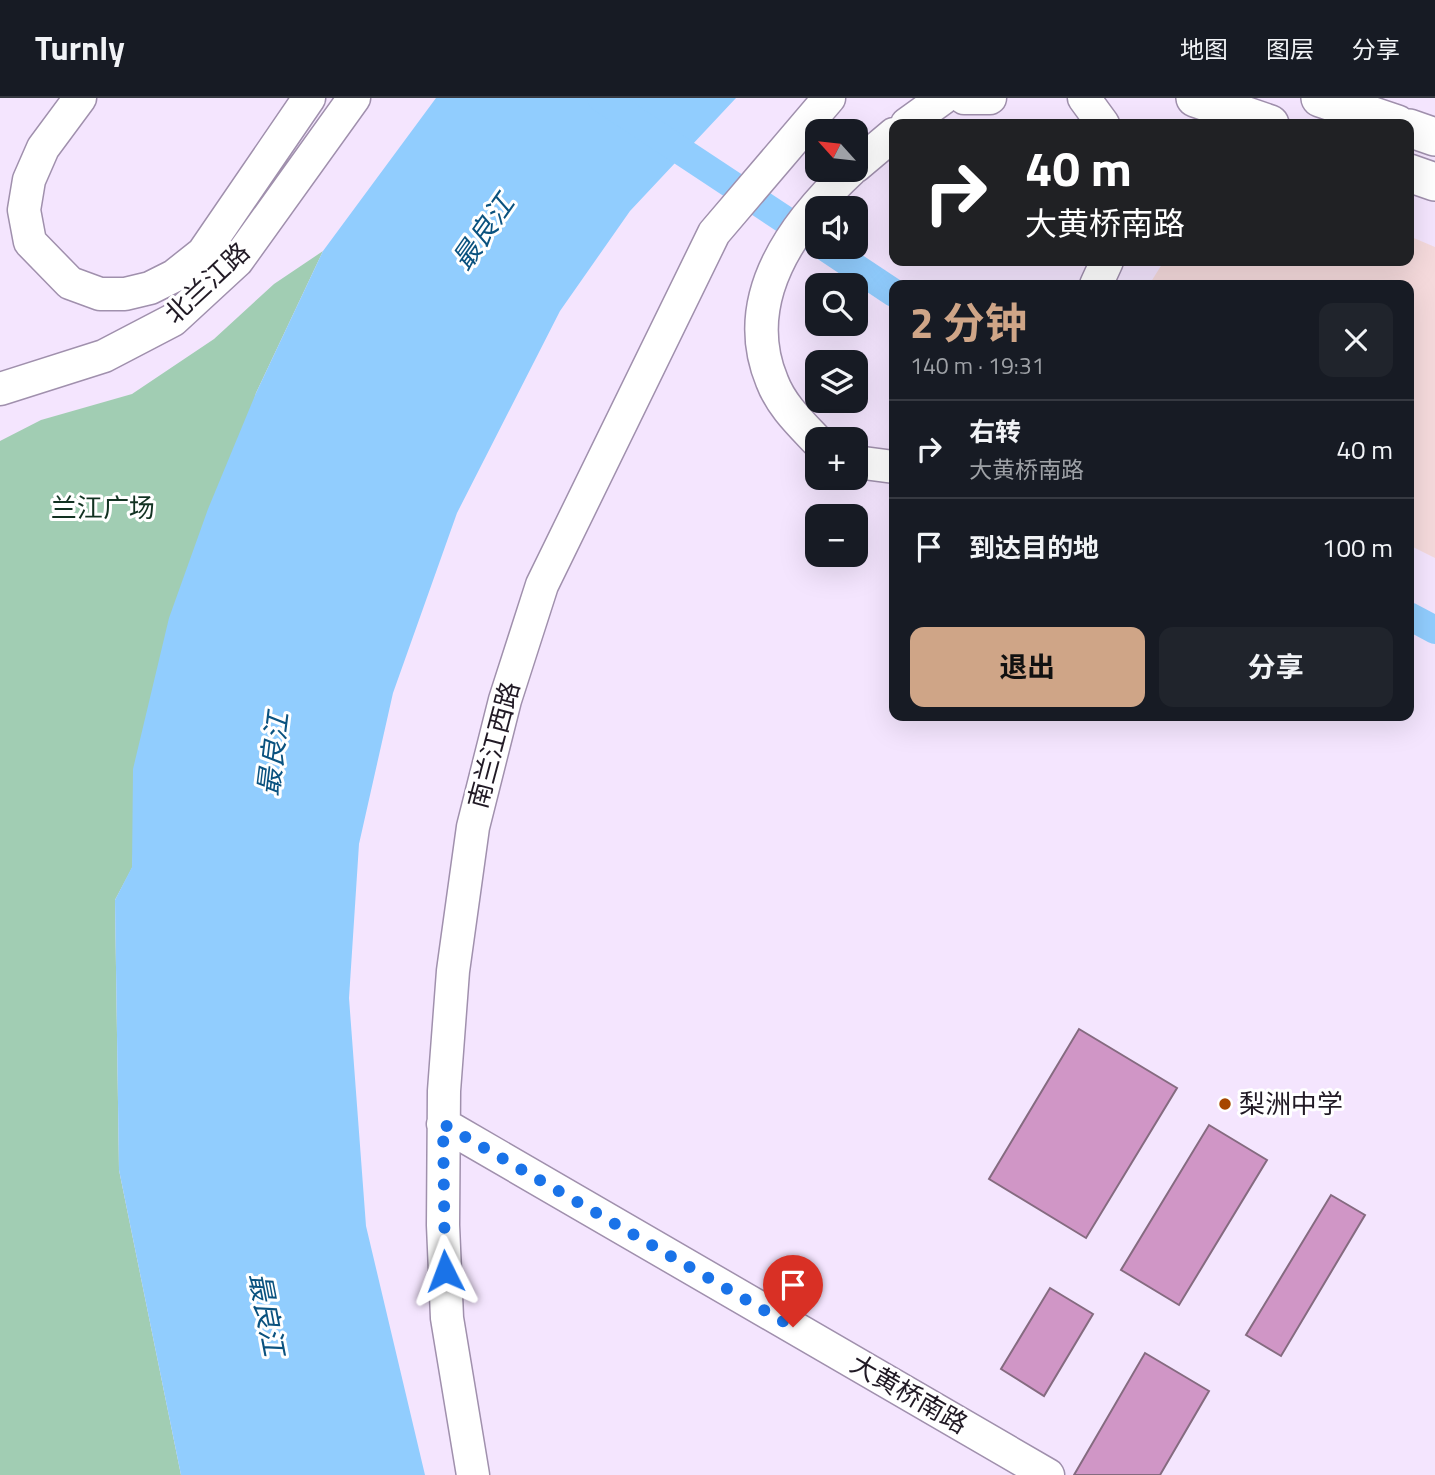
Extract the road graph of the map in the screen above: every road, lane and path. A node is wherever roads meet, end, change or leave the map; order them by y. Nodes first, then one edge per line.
1 (80, 98) edge
2 (309, 98) edge
3 (354, 98) edge
4 (829, 98) edge
5 (943, 98) edge
6 (964, 98) edge
7 (990, 98) edge
8 (1084, 98) edge
9 (1195, 98) edge
10 (1320, 98) edge
11 (914, 119) edge
12 (1099, 119) edge
13 (1256, 119) edge
14 (1382, 119) edge
15 (1414, 130) edge
16 (1435, 137) edge
17 (889, 138) edge
18 (868, 156) edge
19 (1414, 175) edge
20 (839, 182) edge
21 (1435, 182) edge
22 (0, 389) edge
23 (805, 428) edge
24 (868, 464) edge
25 (889, 466) edge
26 (443, 1124) junction
27 (473, 1475) edge
28 (1048, 1475) edge

1 - 2 street
3 - 22 street, 北兰江路
4 - 26 street, 南兰江西路
5 - 11 street
6 - 7 street
8 - 12 street
9 - 13 main road
10 - 14 main road
15 - 16 main road
17 - 18 street
19 - 21 main road
20 - 23 street
24 - 25 street
26 - 27 street, 南兰江西路
26 - 28 street, 大黄桥南路

